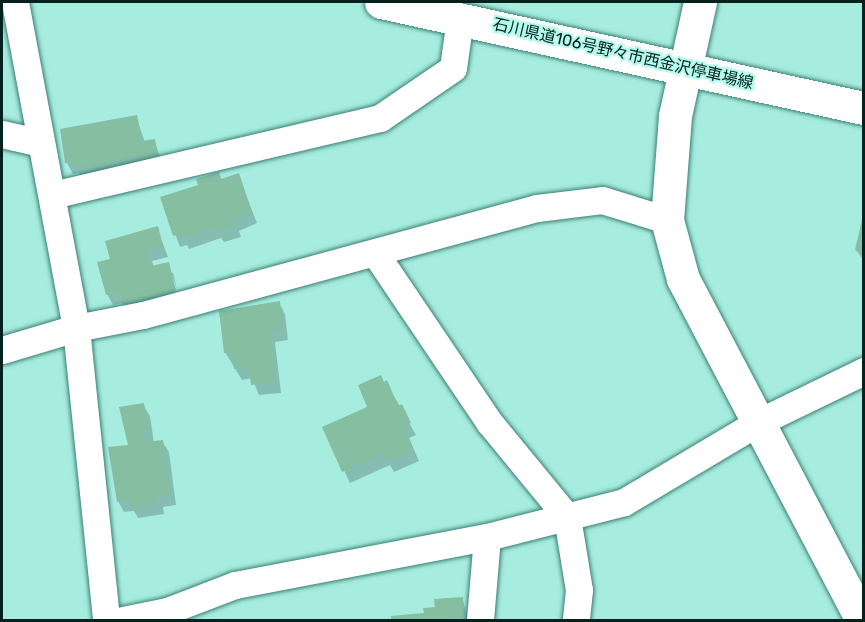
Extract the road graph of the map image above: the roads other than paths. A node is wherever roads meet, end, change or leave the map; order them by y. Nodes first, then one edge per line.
1 (15, 2) edge
2 (381, 2) edge
3 (700, 2) edge
4 (460, 18) junction
5 (684, 69) junction
6 (864, 108) edge
7 (2, 134) edge
8 (41, 143) junction
9 (52, 195) junction
10 (667, 220) junction
11 (375, 252) junction
12 (76, 328) junction
13 (2, 350) edge
14 (864, 371) edge
15 (759, 422) junction
16 (567, 517) junction
17 (487, 537) junction
18 (106, 621) edge
19 (123, 621) edge
20 (480, 621) edge
21 (576, 621) edge
22 (862, 621) edge

1 - 8 street
2 - 4 street, 石川県道106号野々市西金沢停車場線
3 - 5 street
4 - 5 street, 石川県道106号野々市西金沢停車場線
4 - 9 street
5 - 6 street, 石川県道106号野々市西金沢停車場線
5 - 10 street
7 - 8 street
8 - 9 street
9 - 12 street
10 - 11 street
10 - 15 street
11 - 12 street
11 - 16 street
12 - 13 street
12 - 18 street
14 - 15 street
15 - 16 street
15 - 22 street
16 - 17 street
16 - 21 street
17 - 19 street
17 - 20 street

